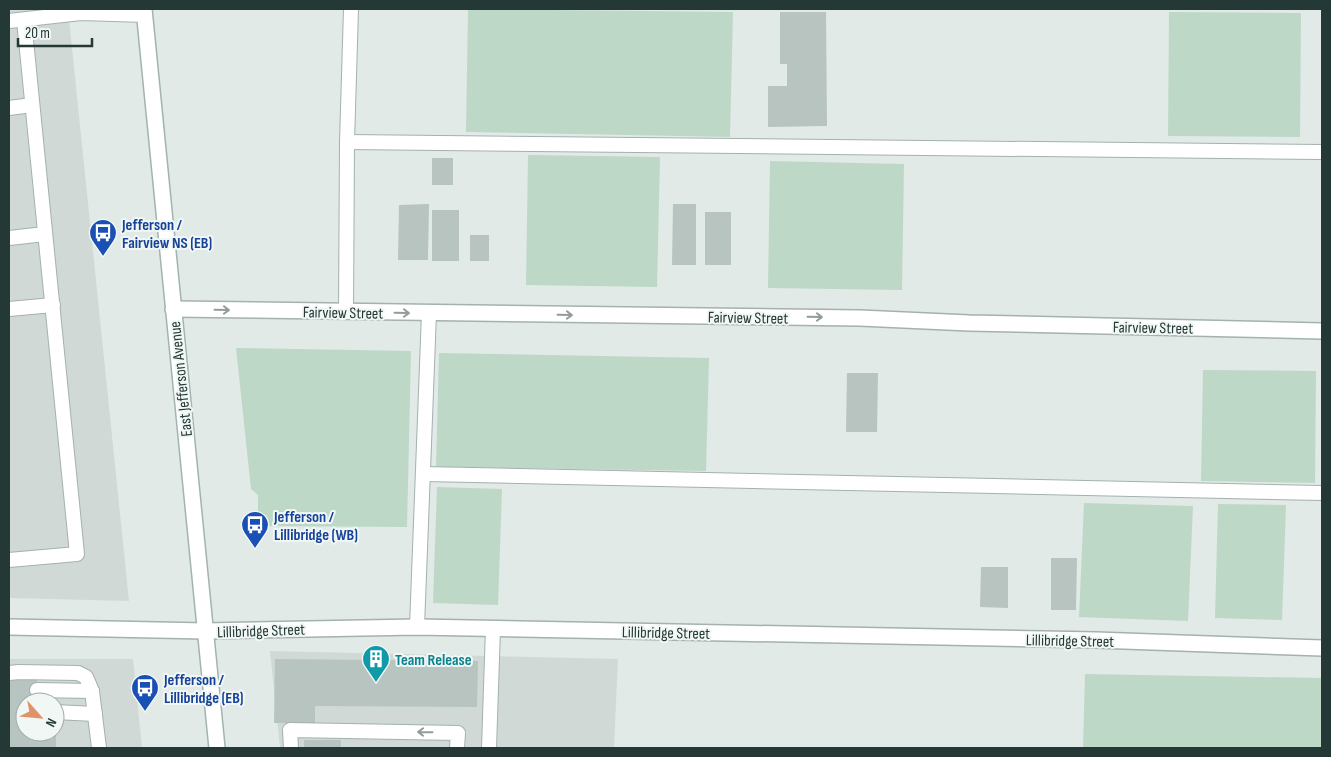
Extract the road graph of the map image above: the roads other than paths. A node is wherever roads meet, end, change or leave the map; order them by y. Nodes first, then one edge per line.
1 (351, 9) edge
2 (144, 12) edge
3 (24, 20) junction
4 (9, 21) edge
5 (32, 105) junction
6 (9, 108) edge
7 (347, 142) junction
8 (1322, 152) edge
9 (45, 234) junction
10 (9, 238) edge
11 (53, 305) junction
12 (9, 308) edge
13 (174, 309) junction
14 (346, 312) junction
15 (430, 313) junction
16 (1322, 331) edge
17 (423, 474) junction
18 (1322, 493) edge
19 (9, 560) edge
20 (9, 627) edge
21 (417, 627) junction
22 (493, 628) junction
23 (206, 631) junction
24 (1322, 648) edge
25 (9, 673) edge
26 (37, 690) dead end
27 (92, 691) junction
28 (65, 712) edge
29 (95, 714) junction
30 (99, 748) edge
31 (218, 748) edge
32 (291, 748) edge
33 (457, 748) edge
34 (489, 748) edge

1 - 7 lane
2 - 3 lane
2 - 13 street, East Jefferson Avenue
3 - 4 lane
3 - 5 lane
5 - 6 lane
5 - 9 lane
7 - 8 lane
7 - 14 lane
9 - 10 lane
9 - 11 lane
11 - 12 lane
11 - 19 lane
13 -> 14 street, Fairview Street
13 - 23 street, East Jefferson Avenue
14 -> 15 street, Fairview Street
15 -> 16 street, Fairview Street
15 - 17 lane
17 - 18 lane
17 - 21 lane
20 - 23 street, Lillibridge Street
21 - 22 street, Lillibridge Street
21 - 23 street, Lillibridge Street
22 - 24 street, Lillibridge Street
22 - 34 lane
23 - 31 street, East Jefferson Avenue
25 - 27 lane
26 - 27 lane
27 - 29 lane
28 - 29 lane
29 - 30 lane
33 -> 32 lane

